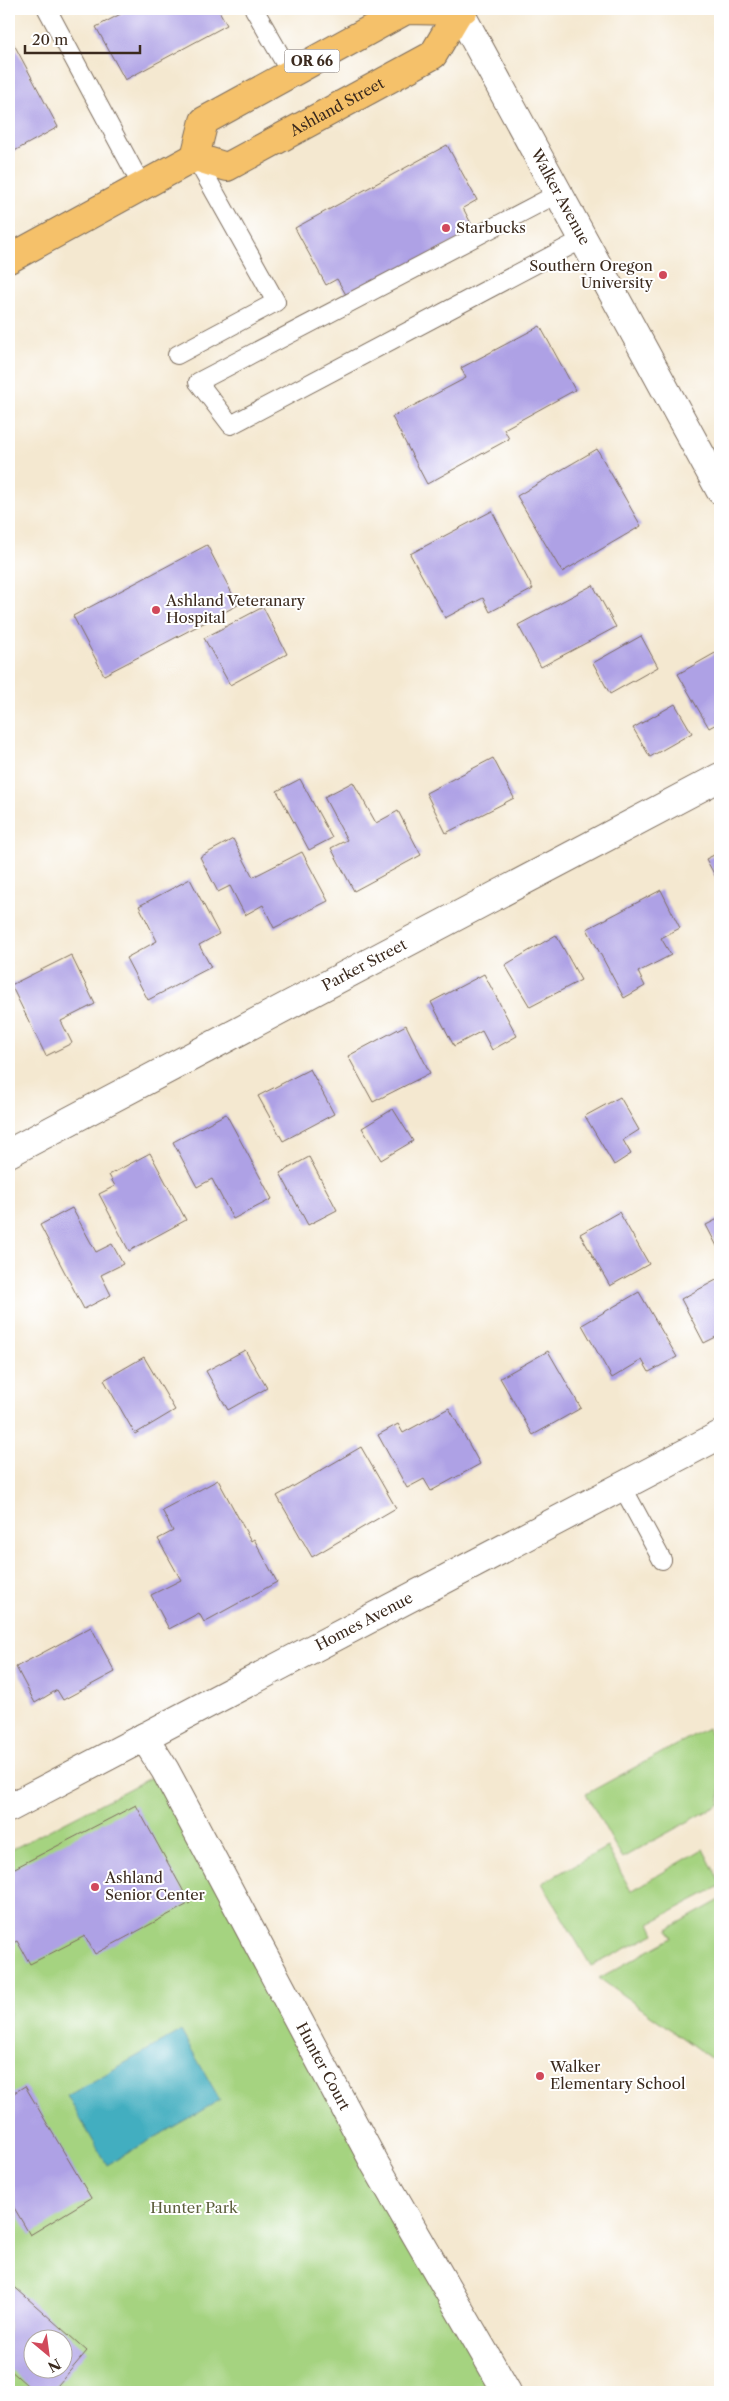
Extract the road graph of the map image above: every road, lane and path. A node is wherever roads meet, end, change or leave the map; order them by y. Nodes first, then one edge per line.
1 (47, 9) edge
2 (254, 9) edge
3 (460, 10) edge
4 (290, 72) junction
5 (195, 157) junction
6 (142, 186) junction
7 (558, 194) junction
8 (583, 239) junction
9 (9, 259) edge
10 (178, 356) dead end
11 (720, 490) edge
12 (720, 777) edge
13 (9, 1153) edge
14 (720, 1435) edge
15 (622, 1486) junction
16 (662, 1560) dead end
17 (144, 1737) junction
18 (9, 1808) edge
19 (507, 2392) edge

1 - 6 lane
2 - 4 lane
3 - 4 main road, OR 66
3 - 5 main road, Ashland Street
3 - 7 street, Walker Avenue
4 - 5 main road, OR 66
5 - 6 main road
5 - 10 lane
6 - 9 main road
7 - 8 street, Walker Avenue
7 - 8 lane
8 - 11 street, Walker Avenue
12 - 13 street, Parker Street
14 - 15 street, Homes Avenue
15 - 16 lane
15 - 17 street, Homes Avenue
17 - 18 street, Homes Avenue
17 - 19 street, Hunter Court

